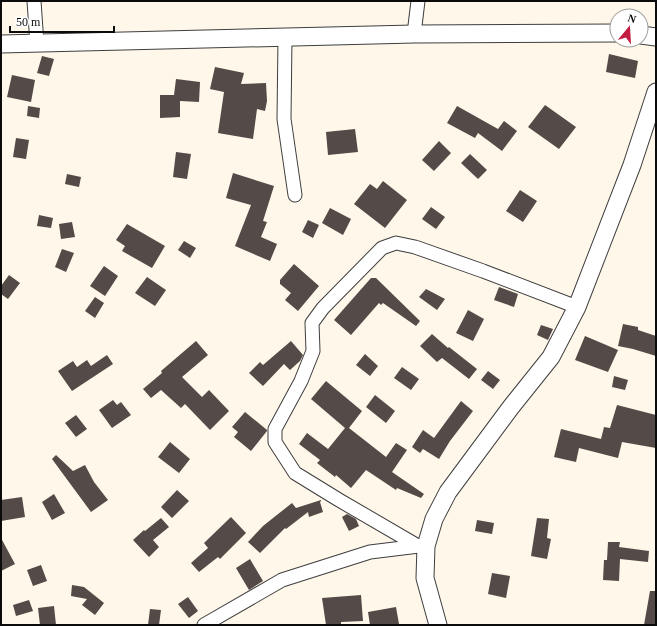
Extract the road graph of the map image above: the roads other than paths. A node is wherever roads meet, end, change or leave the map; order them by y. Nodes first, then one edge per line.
1 (34, 1) edge
2 (418, 1) edge
3 (609, 33) edge
4 (414, 34) junction
5 (285, 38) junction
6 (1, 44) edge
7 (37, 44) junction
8 (656, 92) edge
9 (295, 195) dead end
10 (577, 307) junction
11 (422, 546) junction
12 (204, 625) edge
13 (438, 625) edge

1 - 7 street
2 - 4 street
3 - 4 street
4 - 5 street
5 - 7 street
5 - 9 street
6 - 7 street
8 - 10 street
10 - 11 street
10 - 11 street
11 - 12 street
11 - 13 street

